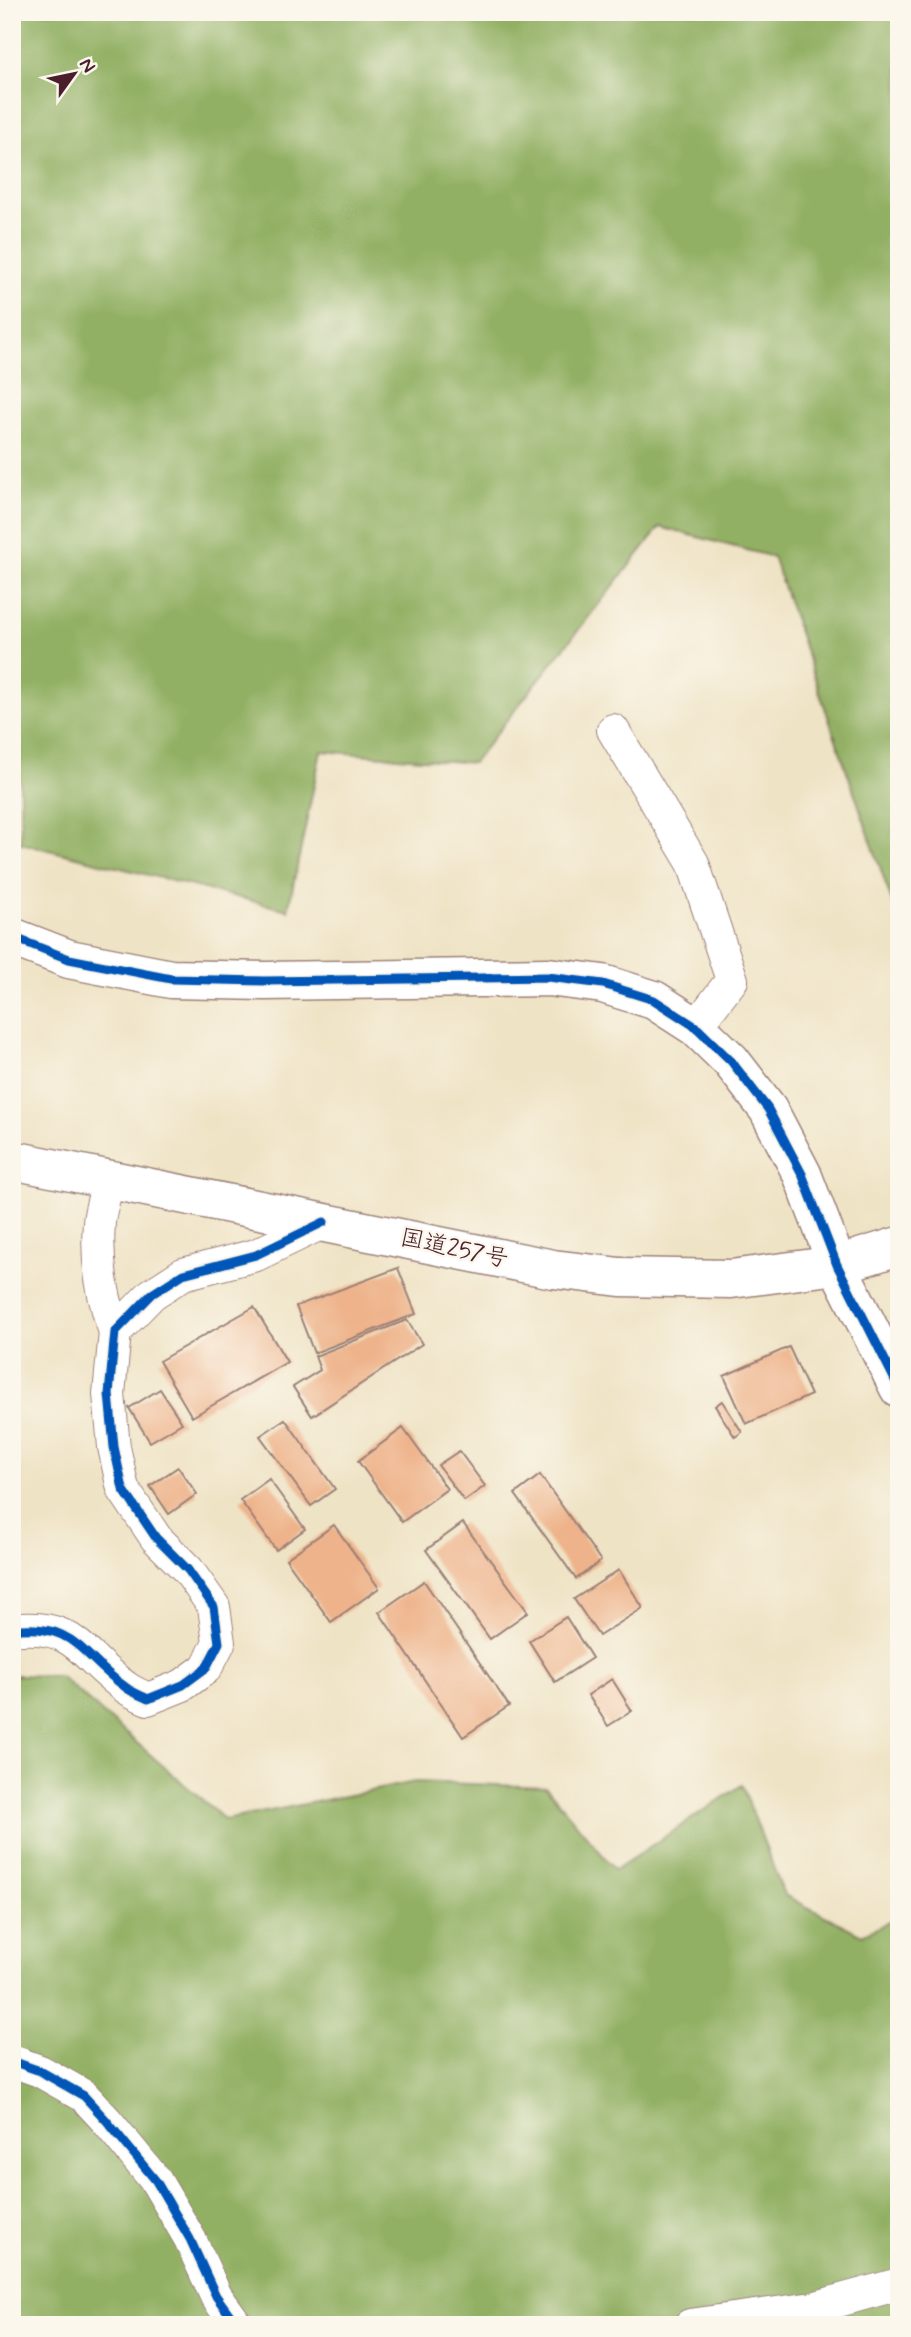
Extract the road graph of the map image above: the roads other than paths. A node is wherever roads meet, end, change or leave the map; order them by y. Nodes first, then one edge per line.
1 (613, 730) dead end
2 (12, 937) edge
3 (696, 1027) junction
4 (12, 1160) edge
5 (109, 1179) junction
6 (324, 1222) junction
7 (899, 1246) edge
8 (837, 1265) junction
9 (115, 1332) junction
10 (899, 1388) edge
11 (12, 1630) edge
12 (12, 2061) edge
13 (899, 2284) edge
14 (237, 2325) edge
15 (690, 2325) edge

1 - 3 street
2 - 3 main road
3 - 8 main road
4 - 5 main road, 国道257号
5 - 6 main road, 国道257号
5 - 9 street
6 - 8 main road, 国道257号
6 - 9 street
7 - 8 main road, 国道257号
8 - 10 main road
9 - 11 street
12 - 14 street
13 - 15 street

